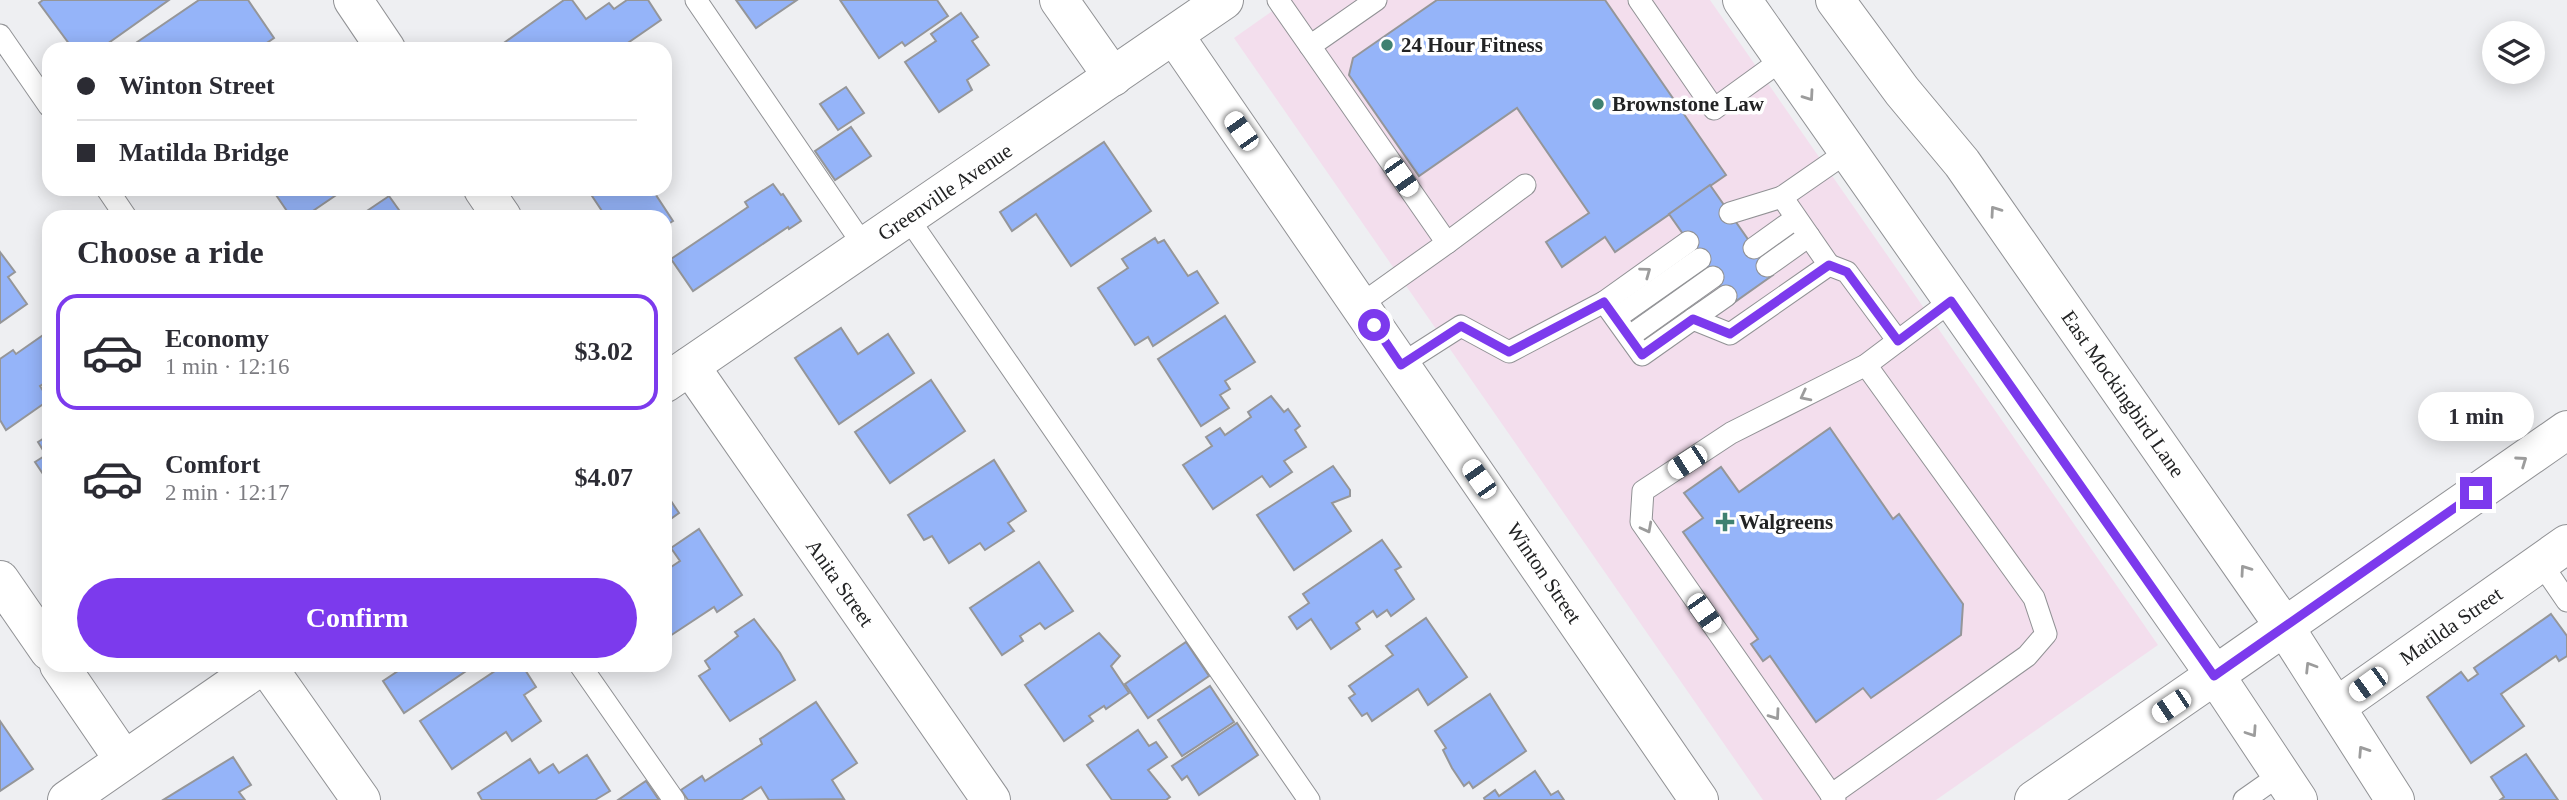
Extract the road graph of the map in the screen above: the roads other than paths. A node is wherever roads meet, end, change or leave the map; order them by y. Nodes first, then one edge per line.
1 (353, 0) edge
2 (696, 0) edge
3 (1059, 0) edge
4 (1224, 0) edge
5 (1278, 0) edge
6 (1376, 0) edge
7 (1639, 0) edge
8 (1742, 0) edge
9 (1835, 0) edge
10 (0, 35) edge
11 (1174, 35) junction
12 (381, 42) edge
13 (1310, 46) junction
14 (1783, 59) junction
15 (1113, 77) junction
16 (42, 96) edge
17 (1847, 152) junction
18 (1525, 185) dead end
19 (1782, 197) junction
20 (1730, 214) dead end
21 (908, 218) junction
22 (1796, 218) junction
23 (1809, 236) junction
24 (1447, 243) junction
25 (864, 246) junction
26 (1754, 248) dead end
27 (1694, 250) dead end
28 (1829, 265) junction
29 (1767, 266) dead end
30 (1713, 277) dead end
31 (1726, 296) dead end
32 (1951, 301) junction
33 (1360, 305) junction
34 (1610, 310) junction
35 (1693, 319) junction
36 (1630, 337) junction
37 (1898, 341) junction
38 (1401, 365) junction
39 (1866, 365) junction
40 (678, 375) edge
41 (2567, 430) edge
42 (2554, 553) edge
43 (0, 580) edge
44 (2567, 601) edge
45 (2284, 626) junction
46 (42, 641) edge
47 (64, 672) edge
48 (254, 672) edge
49 (269, 672) edge
50 (585, 672) edge
51 (2214, 676) junction
52 (2336, 707) junction
53 (124, 760) junction
54 (2290, 787) edge
55 (1833, 797) edge
56 (67, 800) edge
57 (361, 800) edge
58 (674, 800) edge
59 (990, 800) edge
60 (1309, 800) edge
61 (1699, 800) edge
62 (2034, 800) edge
63 (2244, 800) edge
64 (2395, 800) edge

1 - 12 main road
2 - 25 lane
3 - 15 main road
4 - 11 main road, Greenville Avenue
5 - 13 lane
6 - 13 lane
7 - 14 lane
8 - 14 main road
45 -> 9 main road, East Mockingbird Lane
10 - 16 lane
11 - 15 main road, Greenville Avenue
11 - 33 main road, Winton Street
13 - 24 lane
14 -> 17 main road
15 - 21 main road, Greenville Avenue
17 - 19 lane
17 - 32 main road
18 - 24 lane
19 - 20 lane
19 - 22 lane
21 - 25 main road, Greenville Avenue
21 - 60 lane
22 - 23 lane
22 - 26 lane
23 - 28 lane
23 - 29 lane
24 - 33 lane
25 - 40 main road, Greenville Avenue
34 -> 27 lane
28 - 35 lane
28 - 37 lane
30 - 36 lane
31 - 35 lane
32 - 37 lane
32 - 51 main road
33 - 38 main road, Winton Street
34 - 36 lane
34 - 38 lane
35 - 36 lane
37 - 39 lane
38 - 61 main road, Winton Street
39 - 55 lane
39 -> 55 lane
40 - 59 main road, Anita Street
45 -> 41 main road
42 - 44 lane
42 - 52 main road, Matilda Street
43 - 46 main road
45 - 51 main road
52 -> 45 main road, East Mockingbird Lane
47 - 53 main road
48 - 53 main road
49 - 57 main road
50 - 58 lane
51 -> 54 main road
51 - 62 main road
64 -> 52 main road, East Mockingbird Lane
53 - 56 main road
54 - 63 lane

